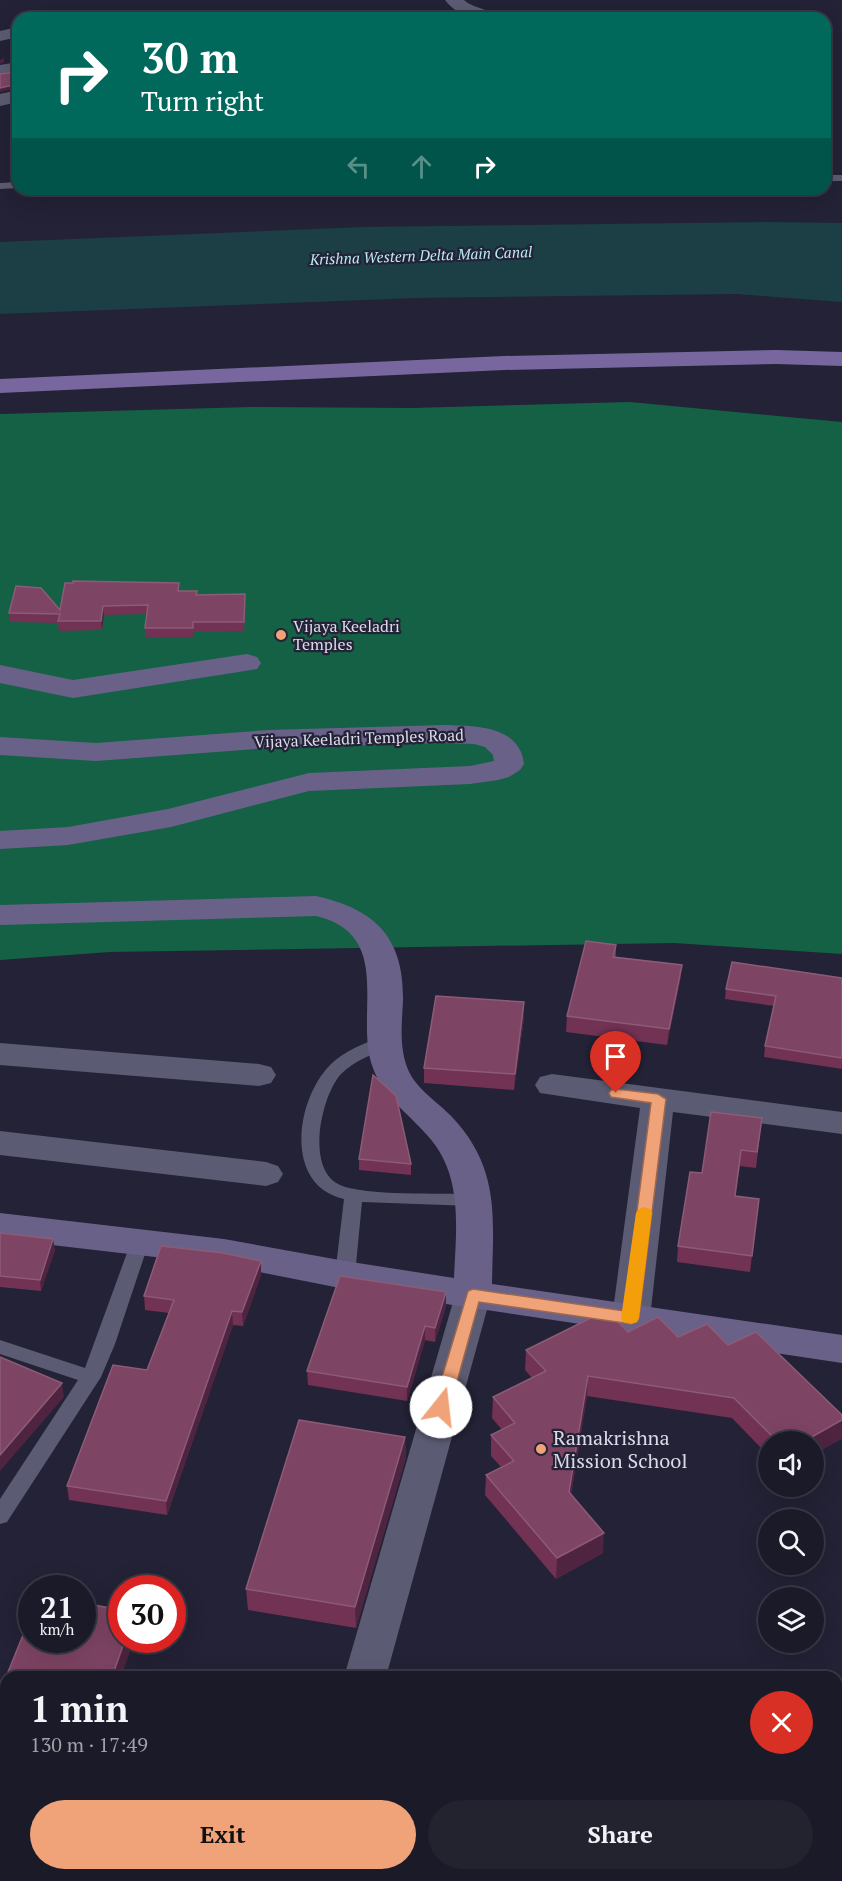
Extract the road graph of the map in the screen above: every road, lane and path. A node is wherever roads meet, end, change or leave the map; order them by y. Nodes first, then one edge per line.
1 (459, 10) edge
2 (476, 12) edge
3 (842, 359) edge
4 (0, 386) edge
5 (248, 663) dead end
6 (0, 674) edge
7 (0, 746) edge
8 (0, 840) edge
9 (0, 915) edge
10 (382, 1043) junction
11 (0, 1054) edge
12 (259, 1075) dead end
13 (552, 1085) dead end
14 (658, 1099) junction
15 (842, 1123) edge
16 (0, 1143) edge
17 (266, 1174) dead end
18 (354, 1195) junction
19 (472, 1200) junction
20 (0, 1226) edge
21 (140, 1242) junction
22 (345, 1275) junction
23 (473, 1295) junction
24 (631, 1318) junction
25 (0, 1347) edge
26 (842, 1349) edge
27 (91, 1377) junction
28 (0, 1516) edge
29 (367, 1671) edge

1 - 2 street
3 - 4 main road
5 - 6 street
7 - 8 street, Vijaya Keeladri Temples Road
9 - 10 street
10 - 18 lane
10 - 19 street
11 - 12 street
13 - 14 street
14 - 15 street
14 - 24 street
16 - 17 street
18 - 19 lane
18 - 22 lane
19 - 23 street
20 - 21 street
21 - 22 street
21 - 27 lane
22 - 23 street
23 - 24 street
23 - 29 street
24 - 26 street
25 - 27 lane
27 - 28 lane

